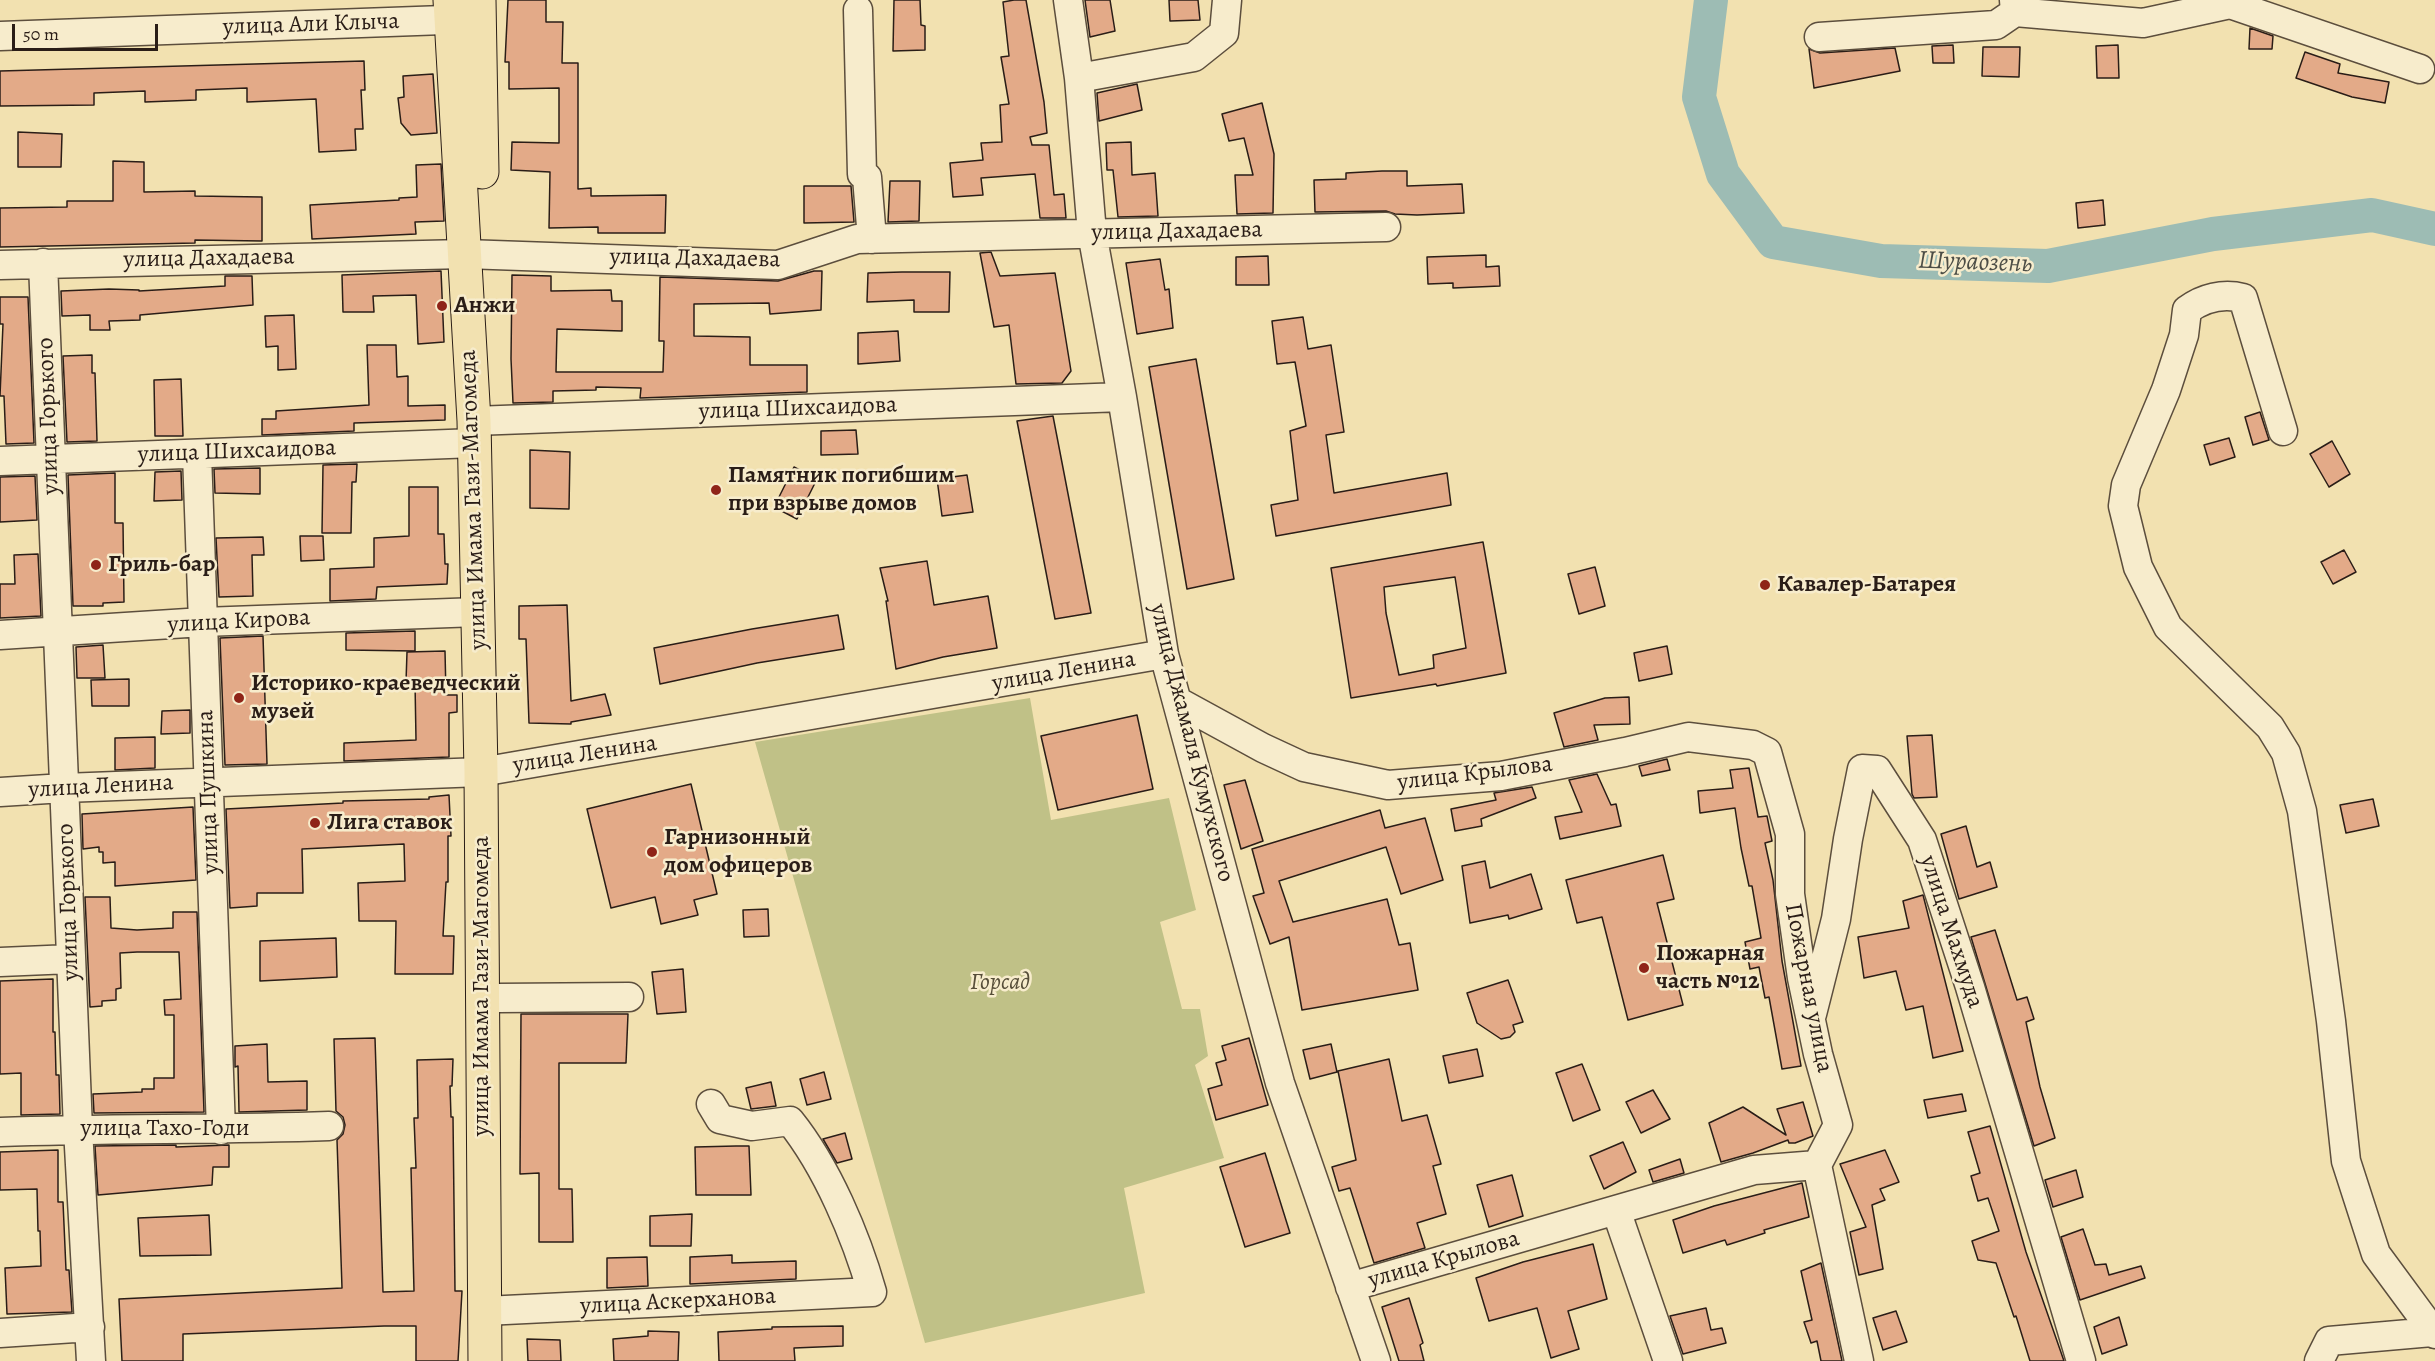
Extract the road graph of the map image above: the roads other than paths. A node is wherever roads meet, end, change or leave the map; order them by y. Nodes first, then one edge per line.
1 (1068, 0) edge
2 (1227, 0) edge
3 (2014, 6) edge
4 (465, 10) edge
5 (858, 10) dead end
6 (0, 36) edge
7 (1819, 37) dead end
8 (2420, 69) dead end
9 (1079, 78) junction
10 (1386, 227) dead end
11 (1092, 233) junction
12 (872, 239) junction
13 (475, 254) junction
14 (43, 263) junction
15 (0, 265) edge
16 (1122, 397) junction
17 (480, 428) junction
18 (2283, 431) dead end
19 (197, 454) junction
20 (51, 459) junction
21 (0, 461) edge
22 (478, 612) junction
23 (203, 622) junction
24 (58, 632) junction
25 (0, 635) edge
26 (1164, 654) junction
27 (1177, 701) junction
28 (1753, 745) joint
29 (487, 771) junction
30 (208, 782) junction
31 (64, 788) junction
32 (0, 792) edge
33 (71, 959) junction
34 (0, 962) edge
35 (629, 997) dead end
36 (498, 998) junction
37 (1811, 1019) junction
38 (711, 1104) dead end
39 (329, 1126) dead end
40 (78, 1129) junction
41 (221, 1130) junction
42 (0, 1132) edge
43 (1817, 1165) junction
44 (1616, 1210) junction
45 (1350, 1287) junction
46 (494, 1311) junction
47 (90, 1327) junction
48 (0, 1333) edge
49 (2433, 1333) edge
50 (91, 1361) edge
51 (485, 1361) edge
52 (508, 1361) edge
53 (1376, 1361) edge
54 (1668, 1361) edge
55 (1859, 1361) edge
56 (2081, 1361) edge
57 (2319, 1361) edge

1 - 9 street, улица Джамаля Кумухского
2 - 9 street
3 - 7 street
3 - 8 street
4 - 6 street, улица Али Клыча
4 - 13 main road, улица Имама Гази-Магомеда
5 - 12 street
9 - 11 street, улица Джамаля Кумухского
10 - 11 street, улица Дахадаева
11 - 12 street, улица Дахадаева
11 - 16 street, улица Джамаля Кумухского
12 - 13 street, улица Дахадаева
13 - 14 street, улица Дахадаева
13 - 17 main road, улица Имама Гази-Магомеда
14 - 15 street, улица Дахадаева
14 - 20 street, улица Горького
16 - 17 street, улица Шихсаидова
16 - 26 street, улица Джамаля Кумухского
17 - 19 street, улица Шихсаидова
17 - 22 main road, улица Имама Гази-Магомеда
17 - 29 main road
18 - 49 street
19 - 20 street, улица Шихсаидова
19 - 23 street, улица Пушкина
20 - 21 street, улица Шихсаидова
20 - 24 street, улица Горького
22 - 23 street, улица Кирова
22 - 29 main road, улица Имама Гази-Магомеда
23 - 24 street, улица Кирова
23 - 30 street, улица Пушкина
24 - 25 street, улица Кирова
24 - 31 street, улица Горького
26 - 27 street, улица Джамаля Кумухского
26 - 29 street, улица Ленина
27 - 28 street, улица Крылова
27 - 45 street, улица Джамаля Кумухского
28 - 37 street, Пожарная улица
29 - 30 street, улица Ленина
29 - 36 main road
29 - 46 main road, улица Имама Гази-Магомеда
30 - 31 street, улица Ленина
30 - 41 street, улица Пушкина
31 - 32 street, улица Ленина
31 - 33 street, улица Горького
33 - 34 street
33 - 40 street, улица Горького
35 - 36 street
36 - 46 main road
37 - 43 street, Пожарная улица
37 - 56 street, улица Махмуда
38 - 46 street, улица Аскерханова
39 - 41 street, улица Тахо-Годи
40 - 41 street, улица Тахо-Годи
40 - 42 street, улица Тахо-Годи
40 - 47 street, улица Горького
43 - 44 street, улица Крылова
43 - 55 street
44 - 45 street, улица Крылова
44 - 54 street
45 - 53 street, улица Джамаля Кумухского
46 - 51 main road, улица Имама Гази-Магомеда
46 - 52 main road
47 - 48 street
47 - 50 street, улица Горького
49 - 57 street

